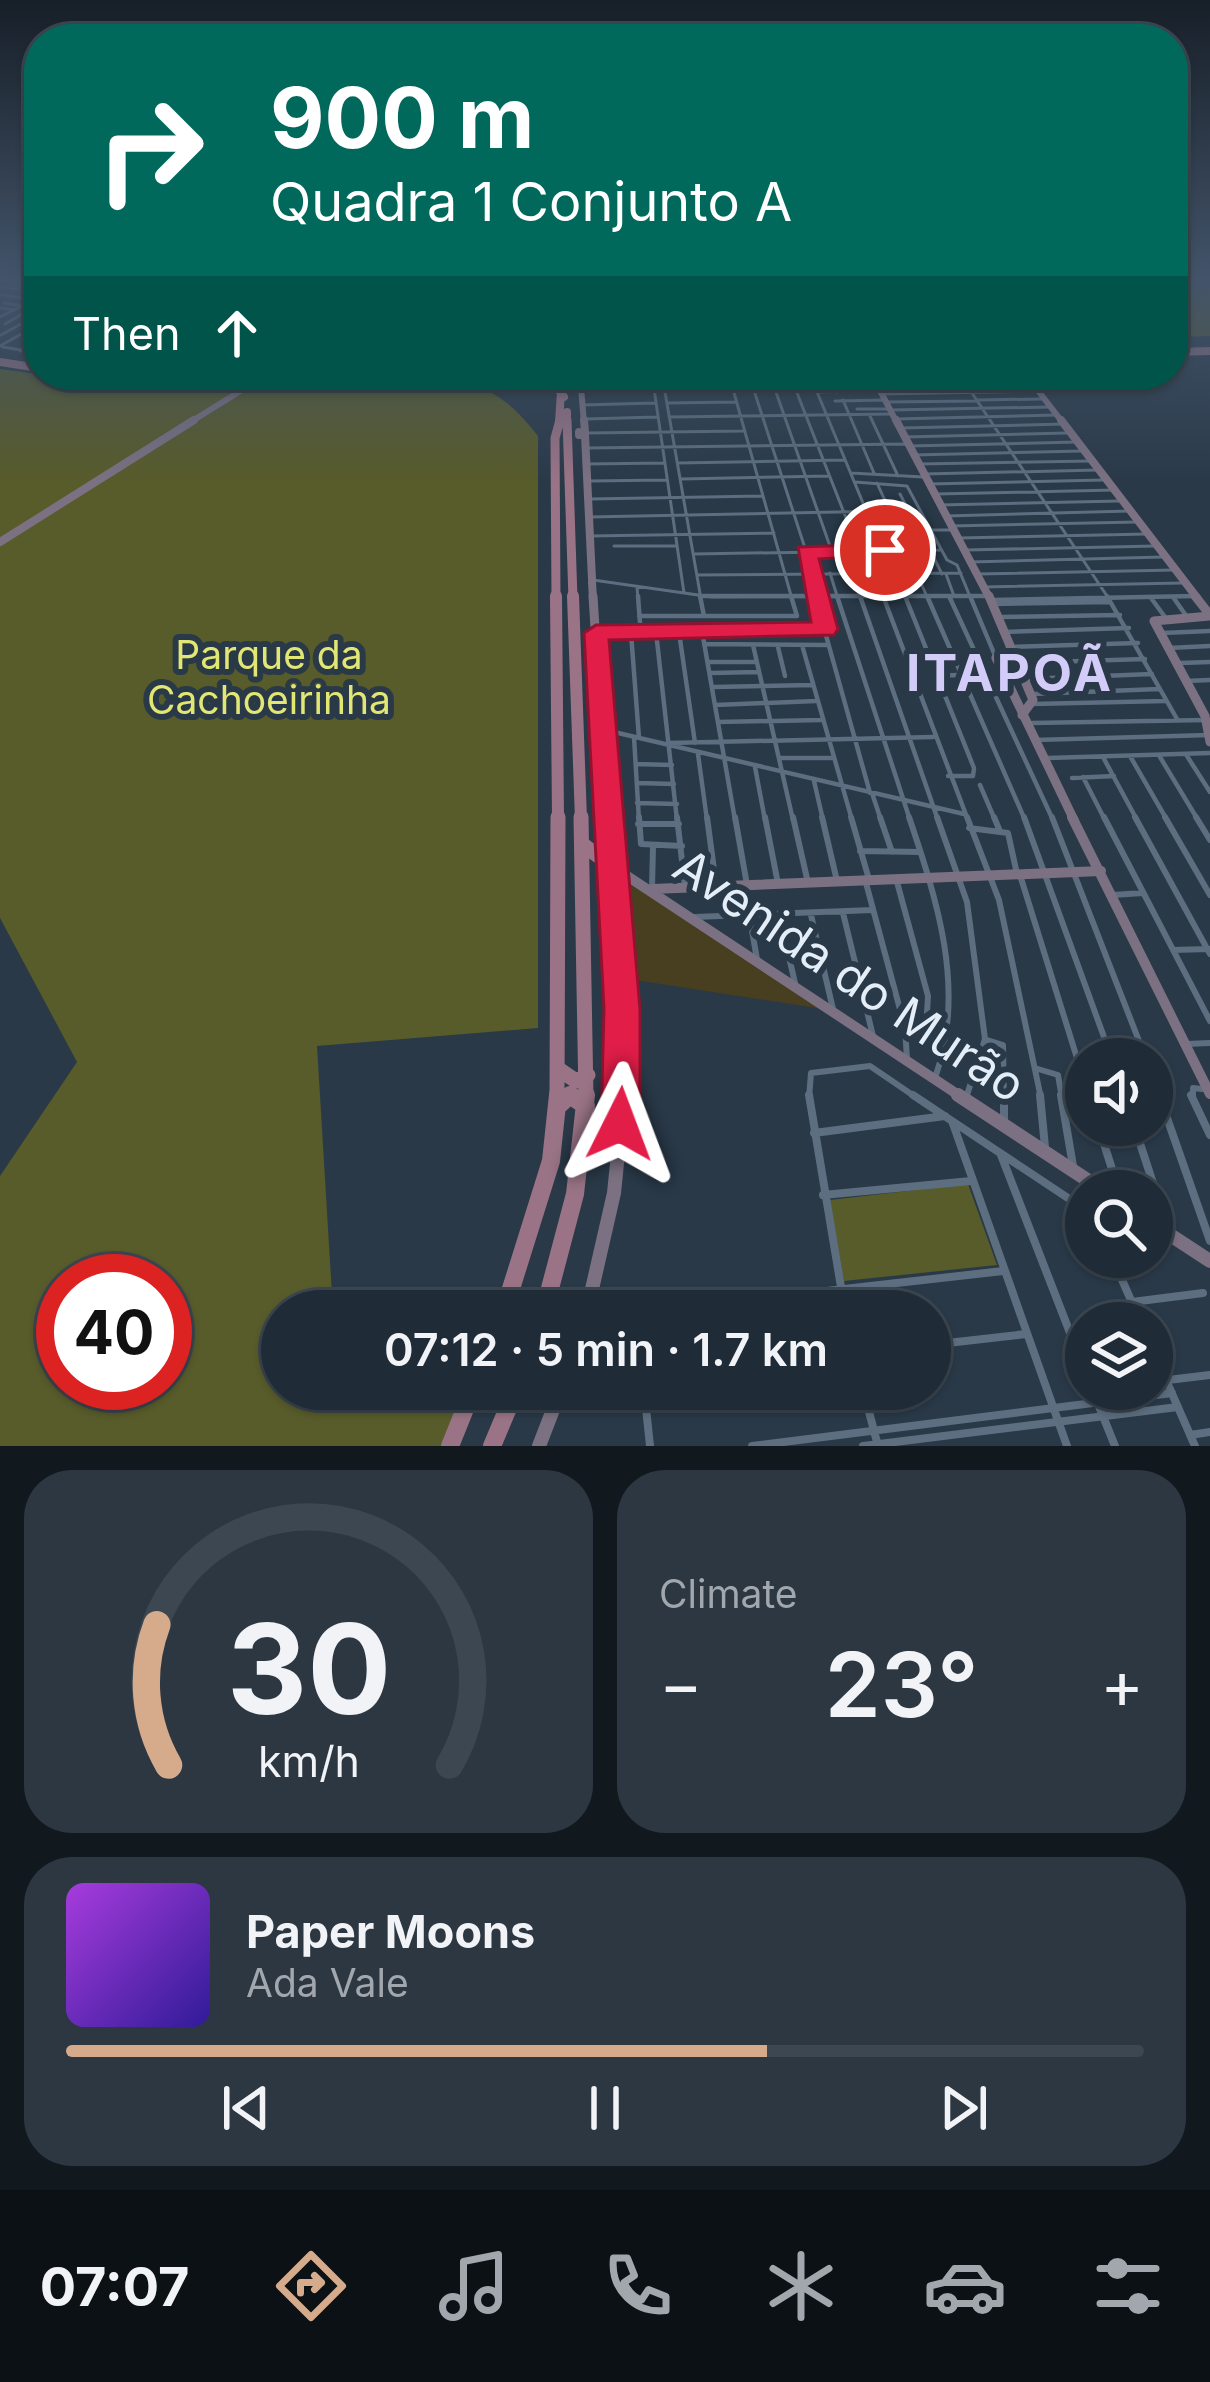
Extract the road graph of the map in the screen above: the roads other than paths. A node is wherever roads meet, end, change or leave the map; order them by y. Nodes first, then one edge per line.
1 (14, 349) edge
2 (20, 351) joint
3 (24, 351) edge
4 (242, 390) edge
5 (567, 390) edge
6 (572, 390) edge
7 (653, 390) joint
8 (664, 390) edge
9 (732, 390) edge
10 (754, 390) edge
11 (776, 390) edge
12 (797, 390) edge
13 (817, 390) joint
14 (934, 390) edge
15 (953, 390) edge
16 (1001, 390) edge
17 (581, 391) joint
18 (853, 391) joint
19 (837, 392) joint
20 (971, 392) junction
21 (1043, 396) edge
22 (843, 400) junction
23 (976, 400) junction
24 (835, 401) dead end
25 (736, 402) junction
26 (655, 404) junction
27 (667, 404) junction
28 (582, 405) junction
29 (857, 409) dead end
30 (982, 409) junction
31 (891, 413) edge
32 (826, 414) junction
33 (848, 414) junction
34 (869, 414) junction
35 (762, 415) junction
36 (783, 415) junction
37 (805, 415) junction
38 (740, 416) junction
39 (657, 417) junction
40 (669, 417) junction
41 (987, 417) junction
42 (993, 425) junction
43 (744, 430) junction
44 (659, 432) junction
45 (672, 432) junction
46 (1070, 433) junction
47 (581, 434) junction
48 (999, 434) junction
49 (1077, 442) junction
50 (860, 443) junction
51 (883, 443) junction
52 (1005, 443) junction
53 (793, 444) junction
54 (815, 444) junction
55 (838, 444) junction
56 (771, 445) junction
57 (749, 446) junction
58 (662, 447) junction
59 (675, 447) junction
60 (1084, 451) junction
61 (1011, 452) junction
62 (776, 460) junction
63 (800, 460) junction
64 (822, 460) junction
65 (844, 460) junction
66 (753, 461) junction
67 (1092, 461) junction
68 (1018, 462) junction
69 (664, 463) junction
70 (678, 463) junction
71 (586, 464) junction
72 (1099, 470) junction
73 (1024, 472) junction
74 (851, 473) junction
75 (874, 473) junction
76 (829, 476) junction
77 (898, 476) junction
78 (782, 477) junction
79 (806, 477) junction
80 (758, 478) junction
81 (926, 478) junction
82 (681, 479) junction
83 (667, 480) junction
84 (1107, 480) junction
85 (587, 481) junction
86 (855, 482) junction
87 (1030, 482) junction
88 (877, 483) junction
89 (1114, 490) junction
90 (1037, 492) junction
91 (900, 494) dead end
92 (934, 494) junction
93 (764, 496) junction
94 (670, 497) junction
95 (684, 497) junction
96 (588, 499) junction
97 (1123, 501) junction
98 (1044, 502) junction
99 (940, 505) junction
100 (867, 511) junction
101 (889, 511) junction
102 (1130, 511) junction
103 (842, 512) junction
104 (793, 513) junction
105 (818, 513) junction
106 (1052, 513) junction
107 (769, 514) junction
108 (673, 515) junction
109 (687, 515) junction
110 (946, 516) junction
111 (589, 517) junction
112 (1139, 522) junction
113 (1059, 524) junction
114 (562, 525) junction
115 (931, 530) junction
116 (954, 532) junction
117 (774, 533) junction
118 (690, 534) junction
119 (675, 535) junction
120 (1148, 535) junction
121 (590, 536) junction
122 (1066, 536) junction
123 (0, 542) edge
124 (614, 546) dead end
125 (677, 546) junction
126 (1157, 546) junction
127 (1074, 547) junction
128 (885, 550) junction
129 (908, 550) junction
130 (929, 550) junction
131 (942, 550) junction
132 (964, 550) junction
133 (859, 551) junction
134 (806, 552) junction
135 (832, 552) junction
136 (780, 553) junction
137 (694, 554) junction
138 (1166, 557) junction
139 (1082, 559) junction
140 (970, 562) junction
141 (837, 563) dead end
142 (1176, 570) junction
143 (1090, 572) junction
144 (811, 573) junction
145 (830, 573) junction
146 (840, 573) junction
147 (852, 573) junction
148 (874, 573) junction
149 (894, 573) junction
150 (961, 573) junction
151 (786, 574) junction
152 (919, 574) junction
153 (944, 574) junction
154 (976, 574) junction
155 (697, 575) junction
156 (585, 580) junction
157 (1186, 583) junction
158 (1099, 584) junction
159 (637, 587) junction
160 (684, 593) junction
161 (701, 595) junction
162 (791, 596) junction
163 (815, 596) junction
164 (838, 596) junction
165 (860, 596) junction
166 (882, 596) junction
167 (905, 596) junction
168 (926, 596) junction
169 (951, 596) junction
170 (971, 596) junction
171 (1150, 596) junction
172 (1173, 596) junction
173 (1196, 596) junction
174 (989, 597) junction
175 (1109, 599) junction
176 (1209, 613) edge
177 (1120, 615) junction
178 (704, 616) junction
179 (997, 617) junction
180 (1165, 617) junction
181 (1187, 617) junction
182 (1129, 628) junction
183 (825, 629) junction
184 (702, 631) junction
185 (1210, 631) edge
186 (632, 632) junction
187 (656, 632) junction
188 (679, 632) junction
189 (1002, 632) junction
190 (596, 633) junction
191 (1161, 633) junction
192 (704, 644) junction
193 (802, 644) junction
194 (1138, 644) junction
195 (753, 645) junction
196 (778, 645) junction
197 (828, 645) junction
198 (1210, 646) edge
199 (1168, 648) junction
200 (1008, 655) junction
201 (1145, 659) junction
202 (707, 662) junction
203 (757, 662) junction
204 (1210, 662) edge
205 (1177, 663) junction
206 (759, 672) junction
207 (710, 673) junction
208 (985, 674) junction
209 (1152, 674) junction
210 (960, 675) junction
211 (785, 676) dead end
212 (934, 676) junction
213 (1022, 679) junction
214 (1210, 680) edge
215 (1186, 681) junction
216 (566, 683) junction
217 (812, 685) junction
218 (763, 686) junction
219 (712, 687) junction
220 (1159, 689) junction
221 (816, 701) junction
222 (1167, 701) junction
223 (766, 704) junction
224 (715, 705) junction
225 (1026, 708) junction
226 (1177, 719) junction
227 (821, 720) junction
228 (1206, 720) junction
229 (718, 722) junction
230 (770, 722) junction
231 (601, 729) junction
232 (908, 737) junction
233 (933, 737) junction
234 (1209, 737) edge
235 (637, 738) junction
236 (880, 738) junction
237 (854, 739) junction
238 (828, 740) junction
239 (1035, 740) junction
240 (775, 741) junction
241 (722, 742) junction
242 (695, 743) junction
243 (669, 744) junction
244 (698, 753) junction
245 (1210, 753) edge
246 (1186, 754) junction
247 (1158, 755) junction
248 (1130, 756) junction
249 (1103, 757) junction
250 (778, 758) junction
251 (833, 758) junction
252 (1044, 758) junction
253 (725, 760) junction
254 (634, 764) junction
255 (672, 765) junction
256 (755, 767) junction
257 (782, 773) junction
258 (948, 776) junction
259 (1114, 776) junction
260 (1083, 777) junction
261 (1072, 778) dead end
262 (1034, 779) junction
263 (1054, 779) junction
264 (814, 782) junction
265 (636, 783) junction
266 (674, 784) junction
267 (980, 785) dead end
268 (841, 788) junction
269 (1210, 791) edge
270 (872, 796) junction
271 (637, 802) junction
272 (903, 803) junction
273 (677, 804) junction
274 (933, 809) junction
275 (964, 814) junction
276 (638, 824) junction
277 (679, 824) junction
278 (969, 827) junction
279 (999, 829) junction
280 (1210, 840) edge
281 (582, 843) junction
282 (649, 846) junction
283 (682, 846) junction
284 (860, 851) junction
285 (892, 852) junction
286 (920, 853) junction
287 (609, 865) junction
288 (1078, 871) junction
289 (1101, 871) junction
290 (1048, 872) junction
291 (1018, 874) junction
292 (989, 875) junction
293 (961, 877) junction
294 (930, 878) junction
295 (583, 879) junction
296 (896, 880) junction
297 (867, 881) junction
298 (838, 882) junction
299 (808, 883) junction
300 (778, 884) junction
301 (716, 885) junction
302 (747, 885) junction
303 (685, 887) junction
304 (652, 889) junction
305 (1143, 893) junction
306 (1113, 895) junction
307 (1210, 895) edge
308 (873, 910) junction
309 (842, 912) junction
310 (810, 913) junction
311 (748, 914) junction
312 (779, 914) junction
313 (719, 916) junction
314 (695, 917) junction
315 (721, 934) junction
316 (1173, 950) junction
317 (1209, 950) edge
318 (757, 959) junction
319 (795, 983) junction
320 (833, 1009) junction
321 (1210, 1021) edge
322 (904, 1028) junction
323 (873, 1036) junction
324 (1070, 1038) edge
325 (1105, 1038) edge
326 (1138, 1038) edge
327 (985, 1040) junction
328 (1210, 1042) edge
329 (1184, 1044) junction
330 (908, 1059) junction
331 (1038, 1069) junction
332 (560, 1070) junction
333 (588, 1075) junction
334 (934, 1077) junction
335 (1209, 1092) edge
336 (966, 1098) junction
337 (586, 1106) junction
338 (557, 1107) junction
339 (948, 1119) junction
340 (1004, 1124) junction
341 (814, 1133) junction
342 (1173, 1135) edge
343 (1210, 1135) edge
344 (1046, 1152) junction
345 (1001, 1155) junction
346 (1073, 1170) edge
347 (1074, 1170) edge
348 (971, 1181) junction
349 (823, 1195) junction
350 (1065, 1196) edge
351 (1173, 1237) edge
352 (1210, 1241) edge
353 (1210, 1261) edge
354 (1004, 1271) junction
355 (1121, 1278) edge
356 (840, 1286) junction
357 (510, 1290) edge
358 (550, 1290) edge
359 (591, 1290) edge
360 (809, 1290) edge
361 (841, 1290) edge
362 (1203, 1293) dead end
363 (1132, 1302) joint
364 (1065, 1320) edge
365 (1026, 1334) junction
366 (951, 1343) edge
367 (1210, 1376) edge
368 (1173, 1379) edge
369 (1173, 1395) edge
370 (1065, 1406) edge
371 (1178, 1407) junction
372 (1052, 1408) junction
373 (465, 1410) edge
374 (509, 1410) edge
375 (553, 1410) edge
376 (646, 1410) edge
377 (868, 1410) edge
378 (1101, 1410) edge
379 (1103, 1415) junction
380 (1058, 1421) junction
381 (873, 1430) junction
382 (1210, 1432) edge
383 (1190, 1435) junction
384 (498, 1444) edge
385 (878, 1445) edge
386 (450, 1446) edge
387 (539, 1446) edge
388 (650, 1446) edge
389 (752, 1446) edge
390 (863, 1446) edge
391 (1067, 1446) edge
392 (1115, 1446) edge
393 (1195, 1446) edge

1 - 2 street
2 - 3 street
4 - 123 street
5 - 114 main road
6 - 47 main road
7 - 17 street
7 - 26 street
8 - 27 street
9 - 25 street
10 - 35 street
11 - 36 street
12 - 37 street
13 - 19 street
13 - 32 street
14 - 31 street
15 - 31 street
16 - 21 street
17 - 28 street
18 - 19 street
18 - 31 street
20 - 21 street
20 - 23 street
20 - 31 street
21 - 23 street
21 - 30 street
21 - 41 street
21 - 42 street
21 - 46 street
22 - 24 street
22 - 31 street
22 - 33 street
23 - 30 street
23 - 31 street
25 - 27 street
25 - 38 street
26 - 28 street
26 - 39 street
27 - 40 street
28 - 47 street
29 - 31 street
30 - 31 street
30 - 41 street
31 - 34 street
31 - 41 street
31 - 42 street
31 - 48 street
31 - 51 street
31 - 52 street
31 - 61 street
31 - 68 street
31 - 81 street
32 - 33 street
32 - 37 street
32 - 55 street
33 - 34 street
33 - 50 street
34 - 51 street
35 - 36 street
35 - 38 street
35 - 56 street
36 - 37 street
36 - 53 street
37 - 54 street
38 - 40 street
38 - 43 street
39 - 44 street
39 - 47 street
40 - 45 street
41 - 42 street
42 - 48 street
43 - 45 street
43 - 57 street
44 - 45 street
44 - 47 street
44 - 58 street
45 - 59 street
46 - 48 street
46 - 49 street
47 - 58 street
47 - 71 street
47 - 114 main road
48 - 52 street
49 - 52 street
49 - 60 street
50 - 51 street
50 - 55 street
50 - 75 street
51 - 77 street
52 - 61 street
53 - 54 street
53 - 56 street
53 - 63 street
54 - 55 street
54 - 64 street
55 - 65 street
56 - 57 street
56 - 62 street
57 - 59 street
57 - 66 street
58 - 59 street
58 - 69 street
59 - 70 street
60 - 61 street
60 - 67 street
61 - 68 street
62 - 63 street
62 - 66 street
62 - 78 street
63 - 64 street
63 - 79 street
64 - 65 street
64 - 76 street
65 - 74 street
66 - 70 street
66 - 80 street
67 - 68 street
67 - 72 street
68 - 73 street
69 - 71 street
69 - 83 street
70 - 82 street
71 - 85 street
72 - 73 street
72 - 84 street
73 - 81 street
73 - 87 street
74 - 75 street
74 - 86 street
75 - 77 street
76 - 79 street
76 - 103 street
77 - 81 street
78 - 79 street
78 - 80 street
78 - 104 street
79 - 105 street
80 - 82 street
80 - 93 street
81 - 87 street
81 - 92 street
82 - 95 street
83 - 85 street
83 - 94 street
84 - 87 street
84 - 89 street
85 - 96 street
86 - 88 street
86 - 100 street
87 - 90 street
88 - 101 street
88 - 115 street
89 - 90 street
89 - 97 street
90 - 92 street
90 - 98 street
91 - 130 street
92 - 99 street
93 - 95 street
93 - 107 street
94 - 95 street
94 - 96 street
94 - 108 street
95 - 109 street
96 - 111 street
97 - 98 street
97 - 102 street
98 - 99 street
98 - 106 street
99 - 110 street
100 - 101 street
100 - 103 street
100 - 128 street
101 - 129 street
102 - 106 street
102 - 112 street
103 - 105 street
103 - 133 street
104 - 105 street
104 - 107 street
104 - 134 street
105 - 135 street
106 - 110 street
106 - 113 street
107 - 109 street
107 - 117 street
108 - 109 street
108 - 111 street
108 - 119 street
109 - 118 street
110 - 116 street
111 - 121 street
112 - 113 street
112 - 120 street
113 - 116 street
113 - 122 street
114 - 156 main road
114 - 216 main road
115 - 116 street
115 - 131 street
116 - 122 street
116 - 132 street
117 - 118 street
117 - 136 street
118 - 119 street
118 - 137 street
119 - 121 street
119 - 125 street
120 - 122 street
120 - 126 street
121 - 156 street
122 - 127 street
124 - 125 street
125 - 160 street
126 - 127 street
126 - 138 street
127 - 132 street
127 - 139 street
128 - 129 street
128 - 133 street
128 - 149 street
129 - 130 street
129 - 152 street
130 - 131 street
130 - 153 street
131 - 150 street
132 - 140 street
133 - 135 street
134 - 135 street
134 - 136 street
134 - 144 street
136 - 137 street
136 - 151 street
137 - 155 street
138 - 139 street
138 - 142 street
139 - 140 street
139 - 143 street
140 - 154 street
141 - 146 street
142 - 143 street
142 - 157 street
143 - 154 street
143 - 158 street
144 - 145 street
144 - 151 street
144 - 163 street
145 - 146 street
145 - 164 street
146 - 147 street
147 - 148 street
147 - 165 street
148 - 149 street
148 - 166 street
149 - 152 street
149 - 167 street
150 - 153 street
150 - 170 street
151 - 155 street
151 - 162 street
152 - 153 street
152 - 168 street
153 - 169 street
154 - 174 street
155 - 161 street
156 - 159 street
156 - 190 street
156 - 216 main road
157 - 158 street
157 - 173 street
158 - 174 street
158 - 175 street
159 - 160 street
159 - 178 street
160 - 161 street
161 - 162 street
161 - 178 street
162 - 163 street
162 - 178 street
163 - 164 street
163 - 183 street
164 - 165 street
164 - 236 street
165 - 166 street
165 - 232 street
166 - 167 street
166 - 233 street
167 - 168 street
167 - 212 street
168 - 169 street
168 - 210 street
169 - 170 street
169 - 208 street
170 - 174 street
170 - 200 street
171 - 172 street
171 - 175 street
171 - 180 street
172 - 173 street
172 - 181 street
173 - 176 street
174 - 175 street
174 - 179 street
175 - 177 street
176 - 181 street
177 - 179 street
177 - 182 street
179 - 189 street
180 - 181 street
180 - 191 street
182 - 189 street
182 - 194 street
183 - 184 street
183 - 197 street
184 - 188 street
184 - 192 street
185 - 191 street
186 - 187 street
186 - 190 street
186 - 235 street
187 - 188 street
187 - 243 street
188 - 242 street
189 - 200 street
190 - 231 street
191 - 199 street
192 - 195 street
192 - 202 street
193 - 196 street
193 - 197 street
193 - 217 street
194 - 200 street
194 - 201 street
195 - 196 street
195 - 203 street
196 - 211 street
197 - 237 street
198 - 199 street
199 - 205 street
200 - 201 street
200 - 213 street
200 - 225 street
201 - 209 street
202 - 203 street
202 - 207 street
203 - 206 street
204 - 205 street
205 - 215 street
206 - 207 street
206 - 218 street
207 - 219 street
208 - 210 street
208 - 262 street
209 - 213 street
209 - 220 street
210 - 212 street
210 - 290 street
212 - 258 street
213 - 225 street
214 - 215 street
215 - 228 street
216 - 281 main road
216 - 332 main road
217 - 218 street
217 - 221 street
218 - 219 street
218 - 223 street
219 - 224 street
220 - 222 street
220 - 225 street
221 - 223 street
221 - 227 street
222 - 225 street
222 - 226 street
223 - 224 street
223 - 230 street
224 - 229 street
225 - 226 street
225 - 239 street
226 - 228 street
227 - 230 street
227 - 238 street
228 - 234 street
229 - 230 street
229 - 241 street
230 - 240 street
231 - 235 street
231 - 287 street
232 - 233 street
232 - 236 street
232 - 274 street
233 - 258 street
234 - 239 street
235 - 243 street
235 - 254 street
236 - 237 street
236 - 272 street
237 - 238 street
237 - 270 street
238 - 240 street
238 - 251 street
239 - 252 street
240 - 241 street
240 - 250 street
241 - 242 street
241 - 253 street
242 - 243 street
243 - 244 street
243 - 255 street
244 - 253 street
244 - 301 street
245 - 246 street
246 - 247 street
246 - 269 street
247 - 248 street
247 - 280 street
248 - 249 street
248 - 307 street
249 - 252 street
249 - 259 street
250 - 251 street
250 - 257 street
251 - 268 street
252 - 263 street
253 - 256 street
253 - 302 street
254 - 255 street
254 - 265 street
255 - 266 street
256 - 257 street
256 - 300 street
257 - 264 street
257 - 299 street
258 - 275 street
259 - 260 street
259 - 317 street
260 - 261 street
260 - 305 street
262 - 263 street
262 - 288 street
263 - 289 street
264 - 268 street
264 - 298 street
265 - 266 street
265 - 271 street
266 - 273 street
267 - 279 street
268 - 270 street
268 - 284 street
270 - 272 street
270 - 285 street
271 - 273 street
271 - 276 street
272 - 274 street
272 - 286 street
273 - 277 street
274 - 275 street
274 - 293 street
275 - 278 street
276 - 277 street
276 - 282 street
277 - 283 street
278 - 279 street
278 - 292 street
279 - 291 street
281 - 287 main road
281 - 295 main road
282 - 283 street
282 - 304 street
283 - 303 street
284 - 285 street
284 - 297 street
285 - 286 street
286 - 294 street
287 - 295 main road
287 - 304 street, Avenida do Murão
287 - 359 street
288 - 289 street
288 - 290 street
288 - 326 street
289 - 306 street
290 - 291 street
290 - 325 street
291 - 292 street
291 - 324 street
292 - 293 street
292 - 331 street
293 - 294 street
293 - 327 street
294 - 296 street
294 - 334 street
295 - 333 main road
296 - 297 street
296 - 322 street
297 - 298 street
297 - 308 street
298 - 299 street
299 - 300 street
300 - 302 street
301 - 302 street
301 - 303 street
303 - 304 street
304 - 314 street, Avenida do Murão
305 - 306 street
305 - 316 street
306 - 329 street
308 - 309 street
308 - 322 street
309 - 310 street
309 - 323 street
310 - 312 street
310 - 320 street
311 - 312 street
311 - 313 street
311 - 318 street
312 - 319 street
313 - 314 street
313 - 315 street
314 - 315 street, Avenida do Murão
315 - 318 street, Avenida do Murão
316 - 317 street
316 - 321 street
318 - 319 street, Avenida do Murão
319 - 320 street, Avenida do Murão
320 - 323 street, Avenida do Murão
322 - 330 street
323 - 330 street, Avenida do Murão
327 - 336 street
327 - 340 street
328 - 329 street
329 - 335 street
330 - 334 street, Avenida do Murão
331 - 344 street
331 - 347 street
332 - 333 main road
332 - 338 main road
333 - 337 main road
334 - 336 street, Avenida do Murão
335 - 343 street
336 - 340 street, Avenida do Murão
337 - 338 main road
337 - 358 main road
338 - 357 main road
339 - 341 street
339 - 341 street
339 - 345 street
339 - 348 street
340 - 344 street, Avenida do Murão
341 - 349 street
342 - 352 street
344 - 346 street, Avenida do Murão
345 - 350 street
345 - 364 street
348 - 349 street
348 - 354 street
349 - 356 street
351 - 353 street
354 - 356 street
354 - 365 street
355 - 363 street
356 - 360 street
356 - 361 street
362 - 363 street
365 - 366 street
365 - 372 street
367 - 368 street
369 - 371 street
370 - 372 street
371 - 379 street
371 - 383 street
372 - 380 street
372 - 381 street
373 - 386 main road
374 - 384 main road
375 - 387 street
376 - 388 street
377 - 381 street
378 - 379 street
379 - 380 street
379 - 392 street
380 - 385 street
380 - 391 street
381 - 385 street
381 - 389 street
382 - 383 street
383 - 393 street
385 - 390 street

